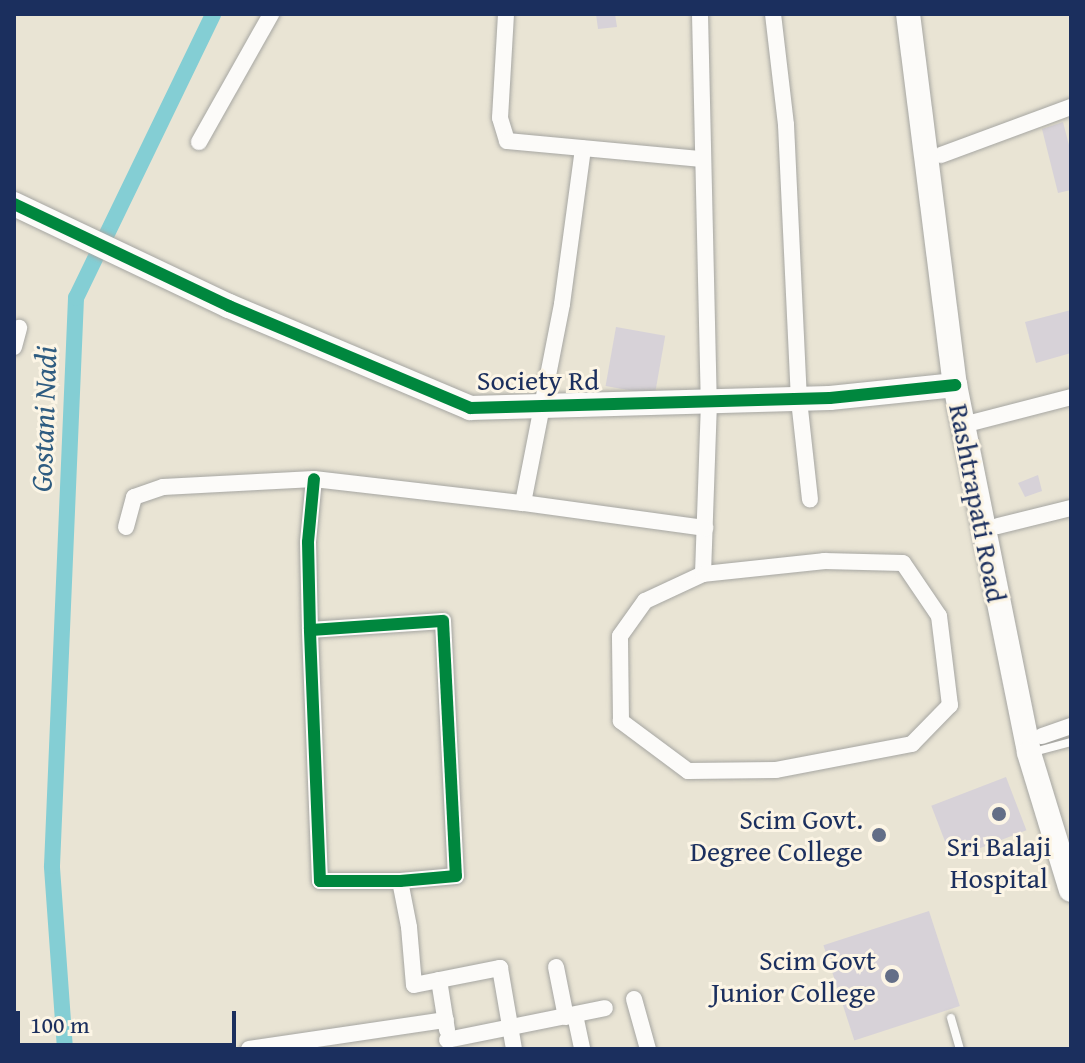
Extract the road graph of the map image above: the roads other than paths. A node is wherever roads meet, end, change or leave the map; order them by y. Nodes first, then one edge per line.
1 (271, 14) edge
2 (506, 14) edge
3 (700, 14) edge
4 (773, 14) edge
5 (908, 14) edge
6 (923, 14) edge
7 (1071, 107) edge
8 (199, 142) dead end
9 (583, 148) junction
10 (941, 155) junction
11 (702, 159) junction
12 (14, 204) edge
13 (19, 328) dead end
14 (14, 347) edge
15 (955, 385) junction
16 (1071, 397) edge
17 (799, 400) junction
18 (709, 402) junction
19 (540, 406) junction
20 (970, 423) junction
21 (314, 479) junction
22 (810, 499) dead end
23 (523, 503) junction
24 (1071, 508) edge
25 (998, 526) junction
26 (126, 527) dead end
27 (705, 528) junction
28 (703, 574) junction
29 (310, 630) junction
30 (1071, 726) edge
31 (1071, 742) edge
32 (1038, 746) junction
33 (1071, 837) edge
34 (400, 881) junction
35 (1071, 890) edge
36 (556, 967) dead end
37 (439, 980) junction
38 (634, 999) dead end
39 (605, 1008) dead end
40 (570, 1016) junction
41 (951, 1018) dead end
42 (446, 1020) junction
43 (509, 1029) junction
44 (326, 1044) edge
45 (448, 1045) edge
46 (255, 1048) edge
47 (514, 1049) edge
48 (582, 1049) edge
49 (648, 1049) edge
50 (960, 1049) edge

1 - 8 street
2 - 9 street
3 - 11 street
4 - 17 street
5 - 15 street, Rashtrapati Road
6 - 10 street, Rashtrapati Road
7 - 10 street
9 - 11 street
9 - 19 street
10 - 20 street, Rashtrapati Road
11 - 18 street
12 - 19 street, Society Rd
13 - 14 street
15 - 17 street, Society Rd
15 - 20 street, Rashtrapati Road
16 - 20 street
17 - 18 street, Society Rd
17 - 22 street
18 - 19 street, Society Rd
18 - 27 street
19 - 23 street
20 - 25 street, Rashtrapati Road
20 - 32 street, Rashtrapati Road
21 - 23 street
21 - 26 street
21 - 29 street
23 - 27 street
24 - 25 street
25 - 32 street, Rashtrapati Road
27 - 28 street
28 - 28 street
29 - 34 street
29 - 34 street
30 - 32 street
31 - 32 lane
32 - 33 street, Rashtrapati Road
32 - 35 street, Rashtrapati Road
34 - 37 street
36 - 40 street
37 - 42 street
37 - 43 street
38 - 49 street
39 - 40 street
40 - 43 street
40 - 48 street
41 - 50 lane
42 - 44 street
42 - 45 street
43 - 45 street
43 - 47 street
44 - 46 street

